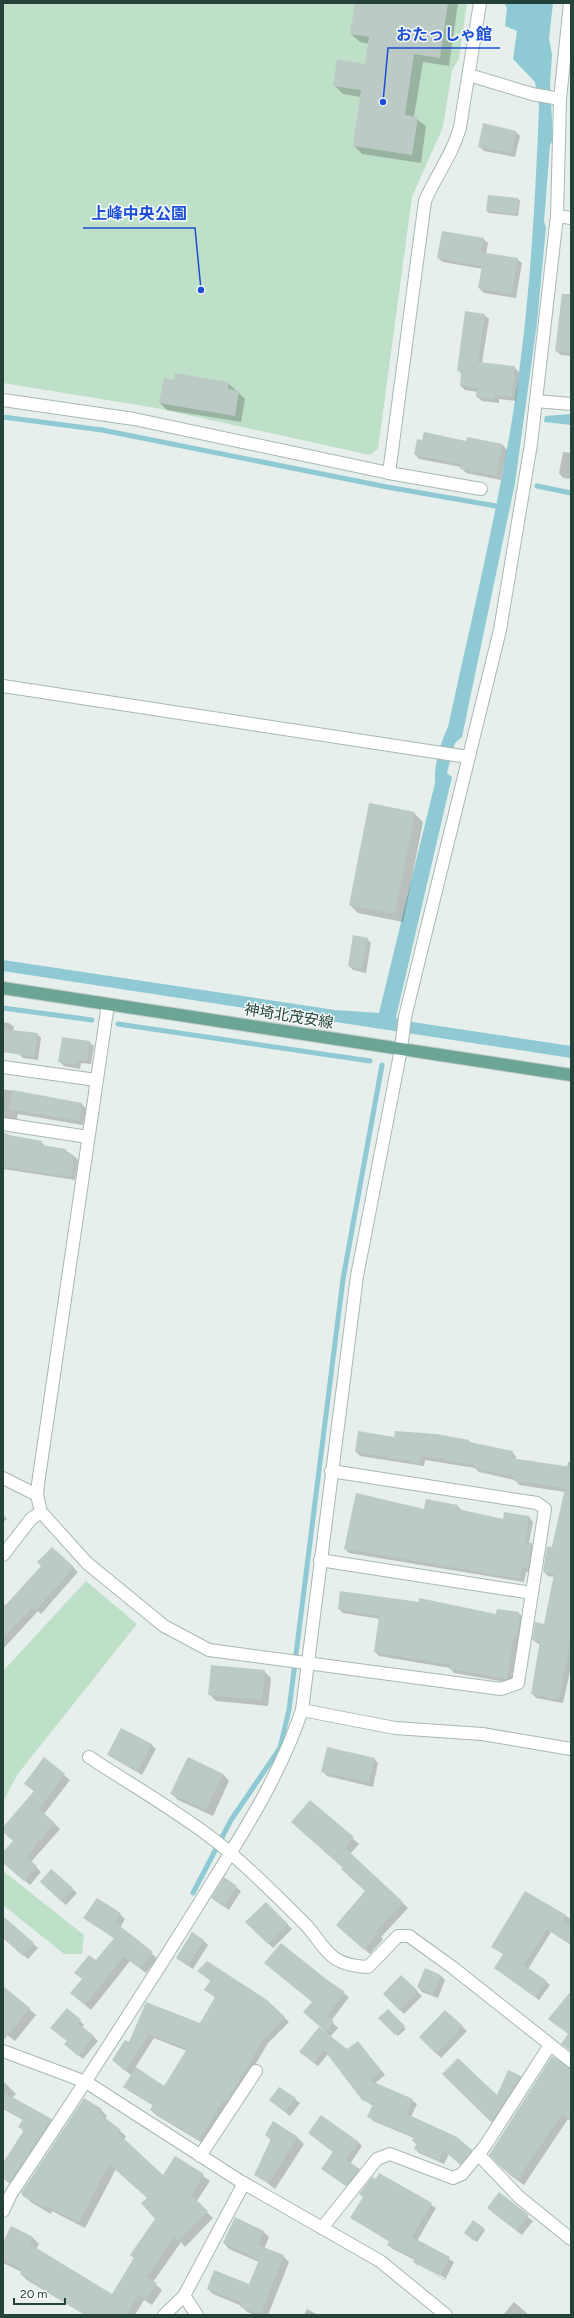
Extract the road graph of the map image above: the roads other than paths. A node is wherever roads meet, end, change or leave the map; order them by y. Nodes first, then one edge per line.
1 (480, 3) edge
2 (570, 3) edge
3 (469, 75) junction
4 (558, 99) junction
5 (557, 216) junction
6 (571, 218) edge
7 (3, 400) edge
8 (536, 401) junction
9 (571, 404) edge
10 (389, 473) junction
11 (481, 489) dead end
12 (3, 686) edge
13 (468, 757) junction
14 (3, 988) edge
15 (108, 1004) junction
16 (401, 1049) junction
17 (3, 1067) edge
18 (571, 1075) edge
19 (96, 1080) junction
20 (3, 1124) edge
21 (88, 1137) junction
22 (331, 1471) junction
23 (3, 1478) edge
24 (37, 1495) junction
25 (41, 1512) junction
26 (3, 1555) edge
27 (320, 1560) junction
28 (532, 1593) junction
29 (308, 1662) junction
30 (302, 1710) junction
31 (571, 1749) edge
32 (89, 1757) dead end
33 (230, 1853) junction
34 (550, 2044) junction
35 (3, 2052) edge
36 (571, 2061) edge
37 (256, 2071) dead end
38 (86, 2082) junction
39 (478, 2154) junction
40 (200, 2156) junction
41 (244, 2183) junction
42 (3, 2211) edge
43 (322, 2228) junction
44 (571, 2239) edge
45 (184, 2296) junction
46 (164, 2315) edge
47 (197, 2315) edge
48 (446, 2315) edge

1 - 3 street
2 - 4 street
3 - 4 street
3 - 10 street
4 - 5 street
5 - 6 street
5 - 8 street
7 - 10 street
8 - 9 street
8 - 13 street
10 - 11 street
12 - 13 street
13 - 16 street
14 - 15 main road, 神埼北茂安線
15 - 16 main road, 神埼北茂安線
15 - 19 street
16 - 18 main road, 神埼北茂安線
16 - 22 street
17 - 19 street
19 - 21 street
20 - 21 street
21 - 24 street
22 - 27 street
22 - 28 street
23 - 24 street
24 - 25 street
25 - 26 street
25 - 29 street
27 - 28 street
27 - 29 street
28 - 29 street
29 - 30 street
30 - 31 street
30 - 33 street
32 - 33 street
33 - 34 street
33 - 38 street
34 - 36 street
34 - 39 street
35 - 38 street
37 - 40 street
38 - 40 street
38 - 42 street
39 - 43 street
39 - 44 street
40 - 41 street
41 - 43 street
41 - 45 street
43 - 48 street
45 - 46 street
45 - 47 street

